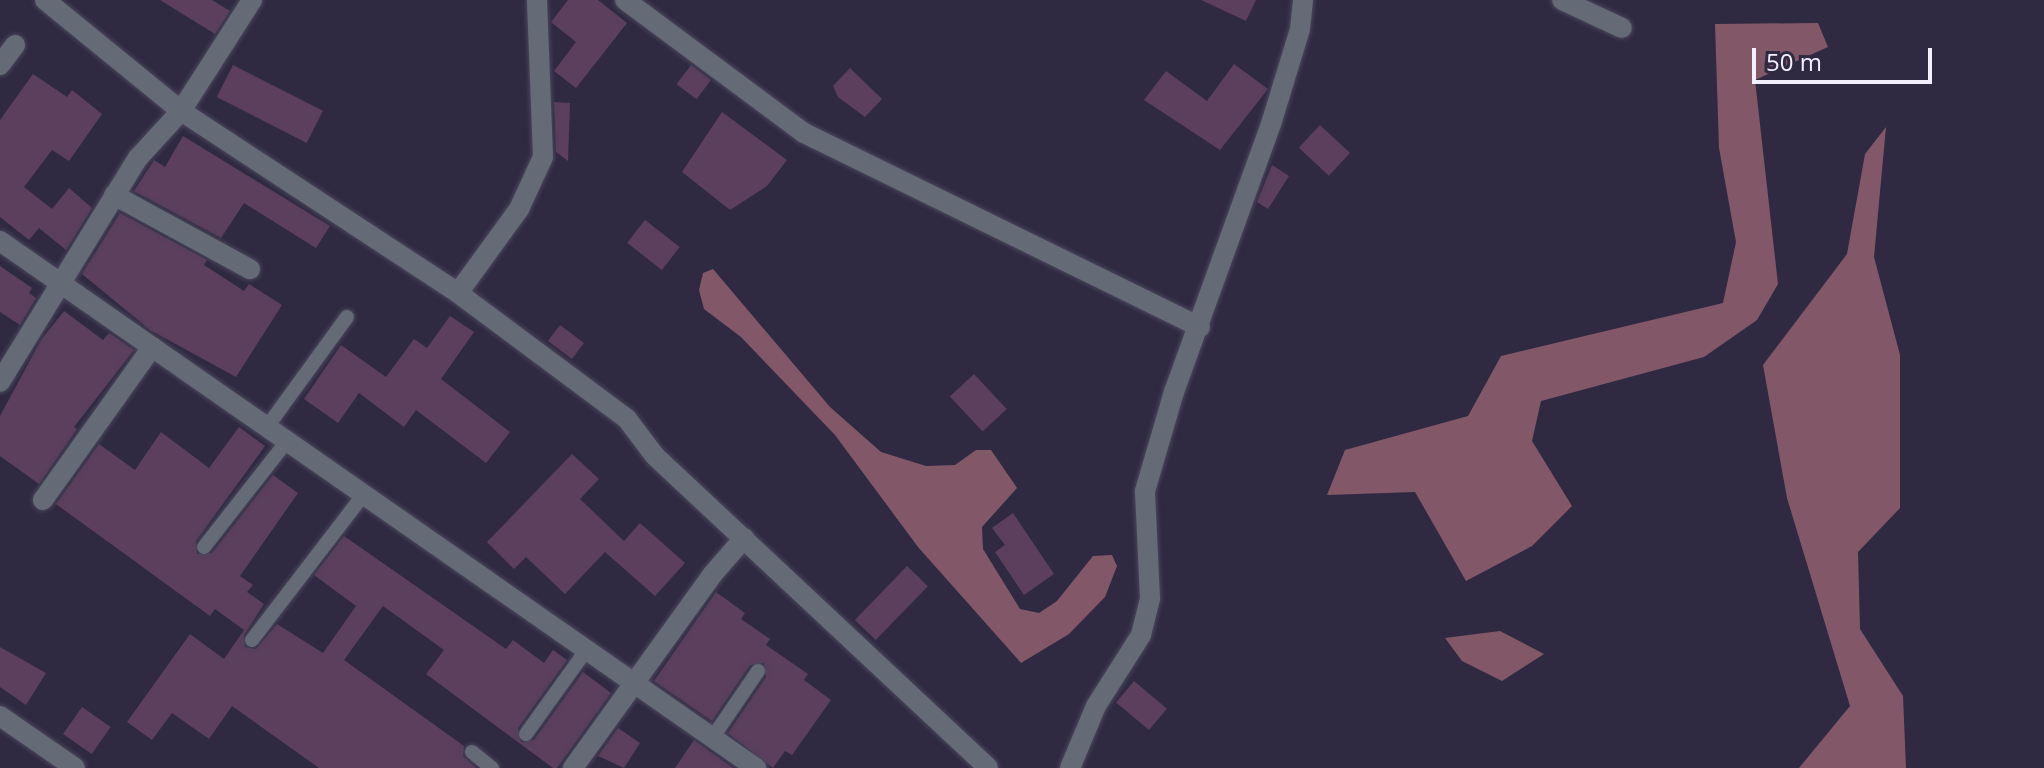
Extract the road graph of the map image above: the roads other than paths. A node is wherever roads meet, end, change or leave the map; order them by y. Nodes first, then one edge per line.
1 (45, 0) edge
2 (252, 0) edge
3 (537, 0) edge
4 (625, 0) edge
5 (1303, 0) edge
6 (1562, 0) edge
7 (1622, 28) dead end
8 (15, 45) dead end
9 (0, 65) edge
10 (181, 111) junction
11 (114, 195) junction
12 (0, 241) edge
13 (250, 269) dead end
14 (59, 282) junction
15 (458, 293) junction
16 (347, 317) dead end
17 (1200, 327) junction
18 (152, 347) junction
19 (0, 382) edge
20 (267, 427) junction
21 (287, 441) junction
22 (364, 494) junction
23 (43, 500) dead end
24 (744, 538) junction
25 (204, 547) dead end
26 (252, 640) dead end
27 (587, 649) junction
28 (758, 671) dead end
29 (637, 684) junction
30 (0, 716) edge
31 (526, 734) dead end
32 (713, 737) junction
33 (472, 752) dead end
34 (75, 768) edge
35 (492, 768) edge
36 (573, 768) edge
37 (756, 768) edge
38 (988, 768) edge
39 (1070, 768) edge

1 - 10 street
2 - 10 street
3 - 15 street
4 - 17 street
5 - 17 street
6 - 7 street
8 - 9 street
10 - 11 street
10 - 15 street
11 - 13 street
11 - 14 street
12 - 14 street
14 - 18 street
14 - 19 street
15 - 24 street
16 - 20 lane
17 - 39 street
18 - 20 street
18 - 23 street
20 - 21 street
21 - 22 street
21 - 25 lane
22 - 26 lane
22 - 27 street
24 - 29 street
24 - 38 street
27 - 29 street
27 - 31 lane
28 - 32 lane
29 - 32 street
29 - 36 street
30 - 34 street
32 - 37 street
33 - 35 lane

